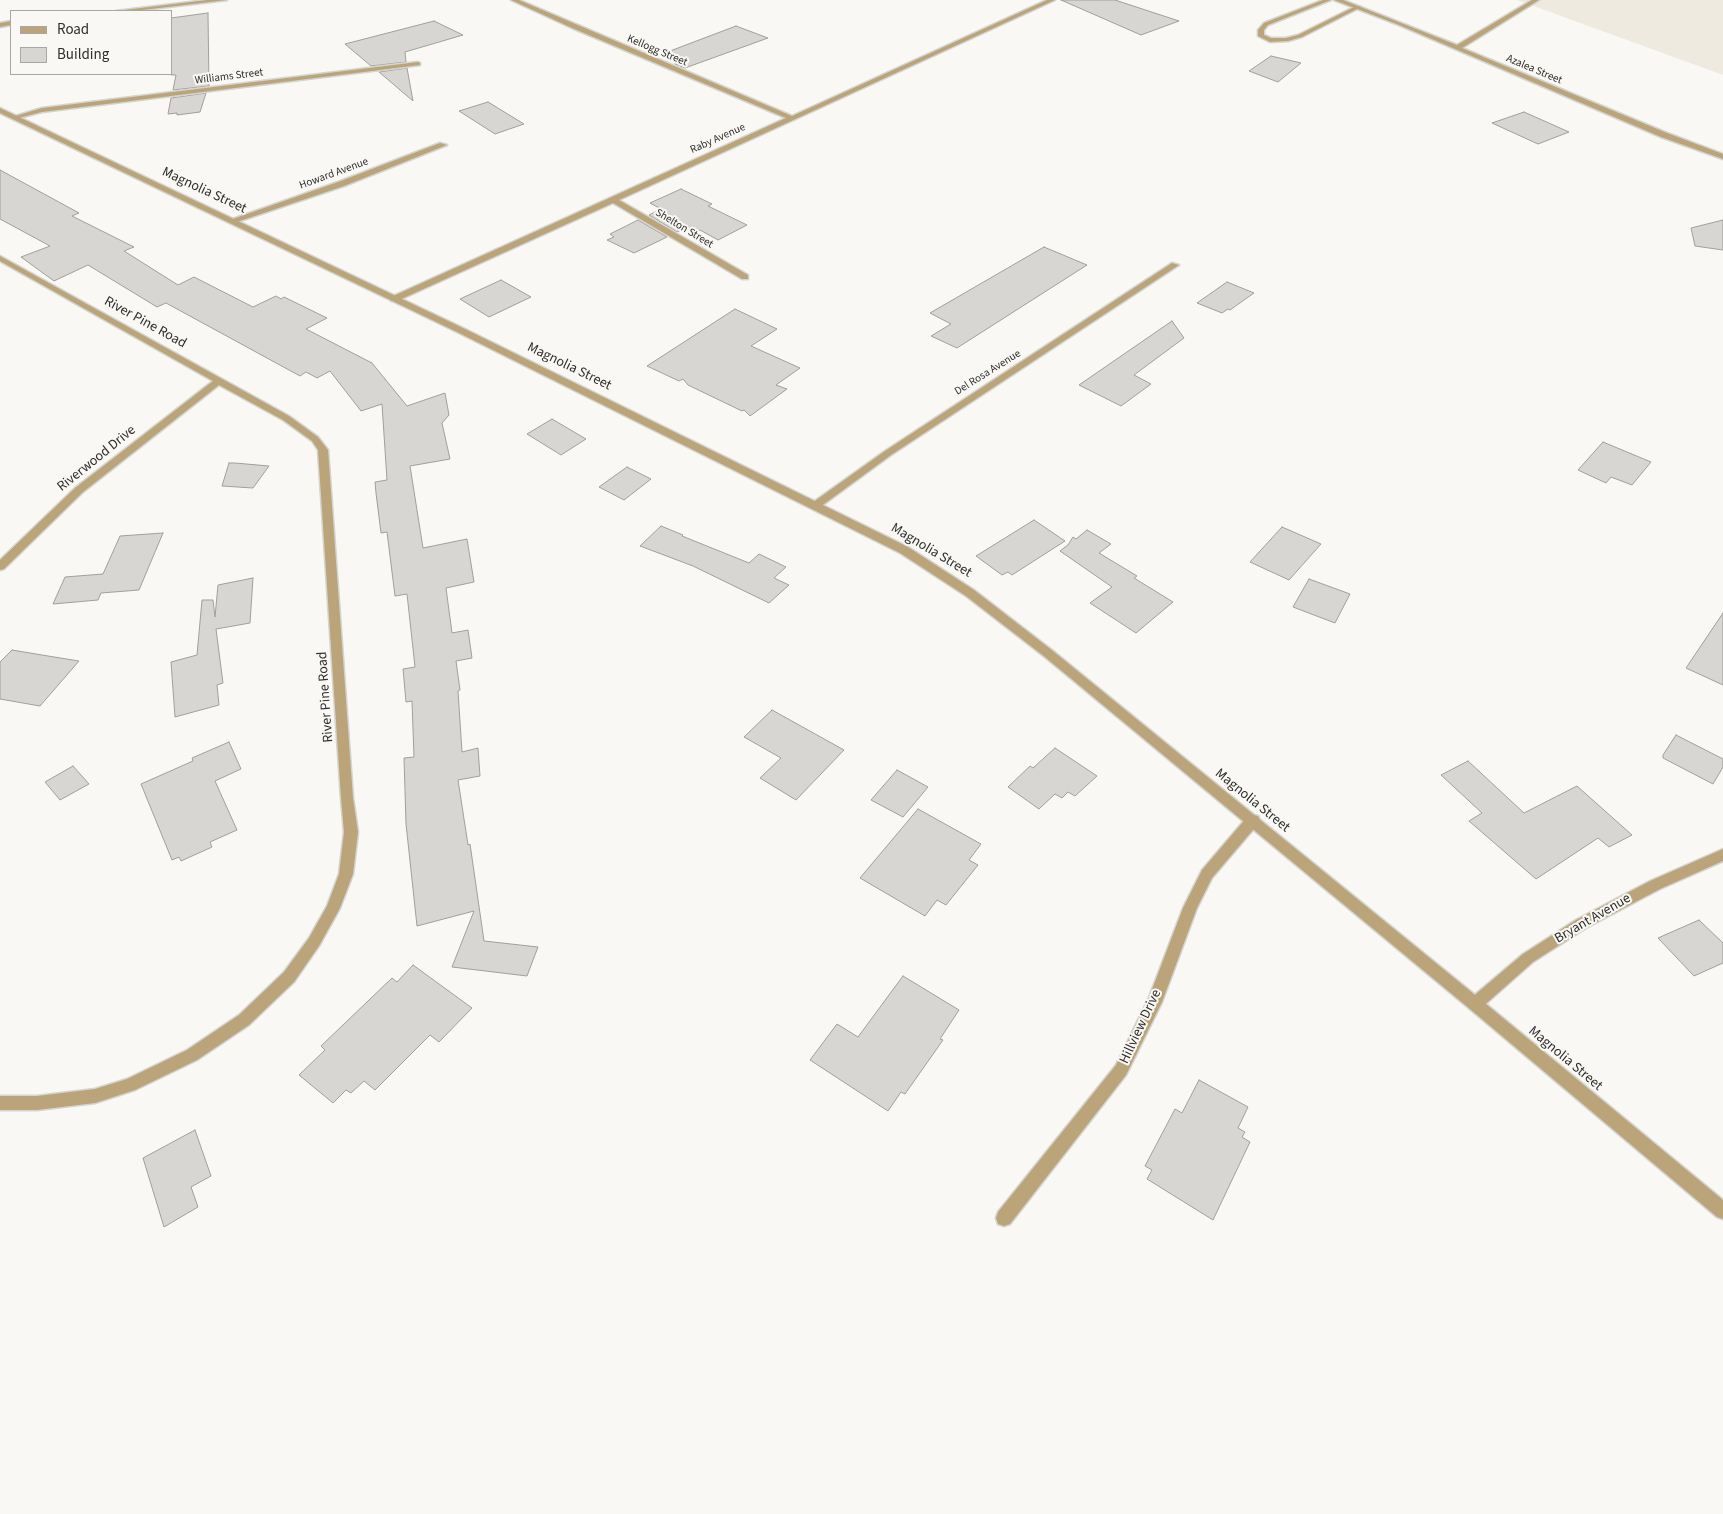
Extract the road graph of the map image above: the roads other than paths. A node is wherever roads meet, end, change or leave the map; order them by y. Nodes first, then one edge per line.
1 (224, 0) edge
2 (514, 0) edge
3 (1052, 0) edge
4 (1328, 0) edge
5 (1337, 0) edge
6 (1536, 0) edge
7 (1358, 7) junction
8 (129, 10) edge
9 (1457, 48) junction
10 (418, 64) dead end
11 (0, 110) edge
12 (15, 117) junction
13 (792, 118) junction
14 (443, 145) dead end
15 (1723, 156) edge
16 (612, 199) junction
17 (231, 221) junction
18 (2, 261) edge
19 (1175, 265) dead end
20 (745, 278) dead end
21 (394, 299) junction
22 (218, 381) junction
23 (816, 505) junction
24 (0, 566) edge
25 (1253, 820) junction
26 (1723, 855) edge
27 (1475, 1004) junction
28 (0, 1102) edge
29 (1723, 1211) edge
30 (1004, 1218) dead end

1 - 8 street
2 - 13 street, Kellogg Street
3 - 13 street, Raby Avenue
4 - 7 street
5 - 7 street, Azalea Street
6 - 9 street
7 - 9 street, Azalea Street
9 - 15 street, Azalea Street
10 - 12 street, Williams Street
11 - 12 street, Magnolia Street
12 - 17 street, Magnolia Street
13 - 16 street, Raby Avenue
14 - 17 street, Howard Avenue
16 - 20 street, Shelton Street
16 - 21 street, Raby Avenue
17 - 21 street, Magnolia Street
18 - 22 street, River Pine Road
19 - 23 street, Del Rosa Avenue
21 - 23 street, Magnolia Street
22 - 24 street, Riverwood Drive
22 - 28 street, River Pine Road
23 - 25 street, Magnolia Street
25 - 27 street, Magnolia Street
25 - 30 street, Hillview Drive
26 - 27 street, Bryant Avenue
27 - 29 street, Magnolia Street

